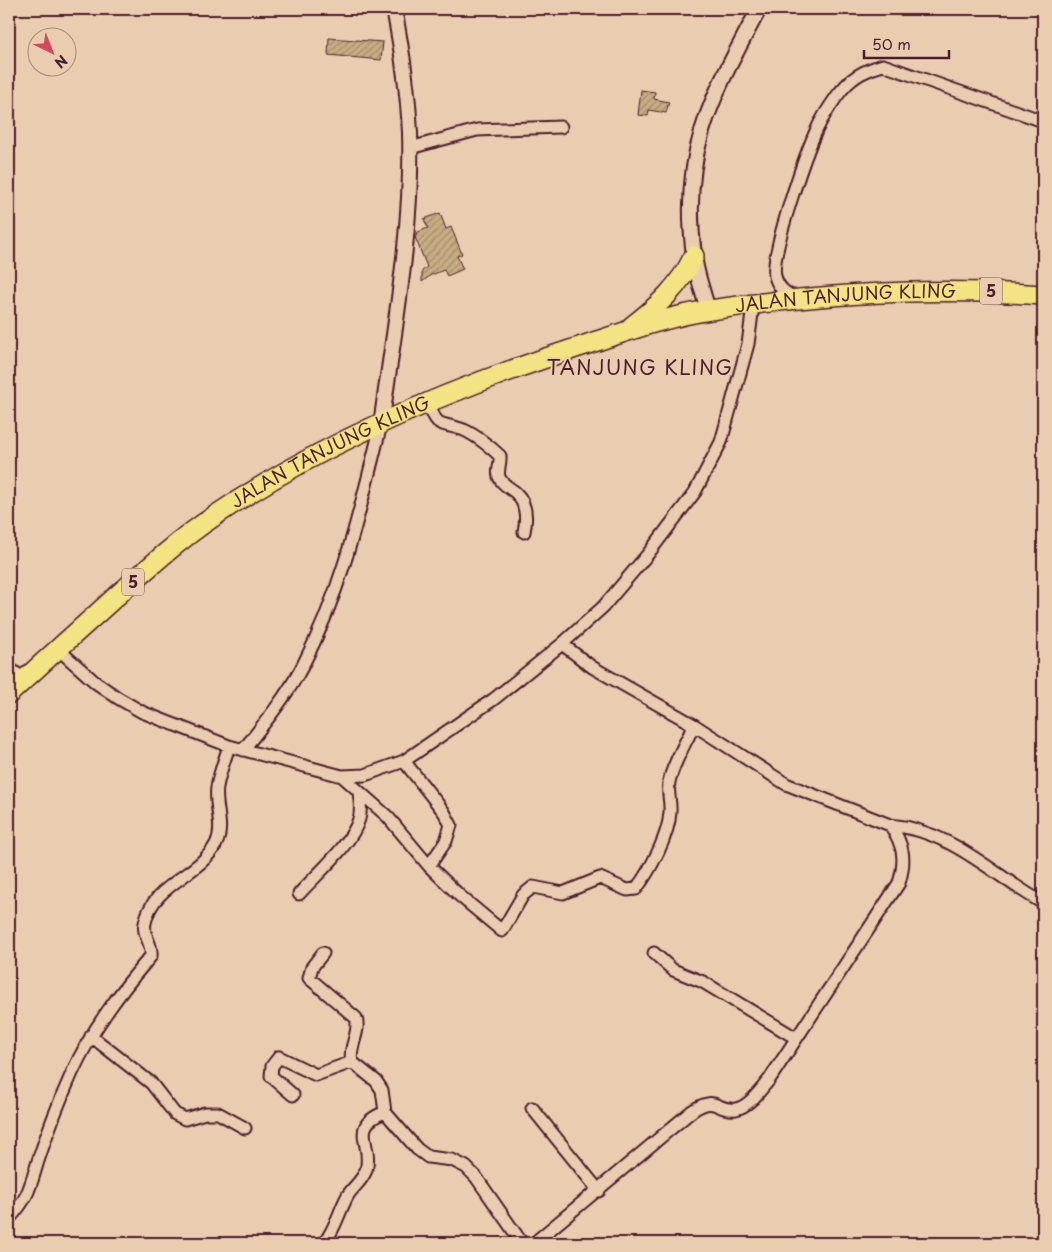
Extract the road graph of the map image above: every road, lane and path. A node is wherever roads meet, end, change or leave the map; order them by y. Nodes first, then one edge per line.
1 (394, 9) edge
2 (759, 9) edge
3 (1043, 121) edge
4 (561, 127) dead end
5 (410, 148) junction
6 (694, 256) junction
7 (1043, 295) edge
8 (800, 300) junction
9 (754, 306) junction
10 (708, 310) junction
11 (625, 332) junction
12 (428, 404) junction
13 (381, 425) junction
14 (524, 532) dead end
15 (562, 644) junction
16 (58, 649) junction
17 (9, 668) edge
18 (24, 679) junction
19 (9, 694) edge
20 (694, 725) junction
21 (229, 746) junction
22 (243, 750) junction
23 (404, 761) junction
24 (342, 776) junction
25 (359, 792) junction
26 (890, 825) junction
27 (429, 866) junction
28 (299, 894) dead end
29 (1043, 903) edge
30 (323, 953) dead end
31 (654, 953) dead end
32 (91, 1036) junction
33 (796, 1038) junction
34 (352, 1062) junction
35 (293, 1095) dead end
36 (532, 1108) dead end
37 (385, 1112) junction
38 (245, 1128) dead end
39 (599, 1191) junction
40 (9, 1219) edge
41 (324, 1243) edge
42 (522, 1243) edge
43 (534, 1243) edge

1 - 5 street
2 - 6 street
3 - 8 street
4 - 5 street
5 - 13 street
6 - 10 street
6 - 11 highway
7 - 8 highway, JALAN TANJUNG KLING / 5
8 - 9 highway, JALAN TANJUNG KLING / 5
9 - 10 highway, JALAN TANJUNG KLING / 5
9 - 15 street
10 - 11 highway, JALAN TANJUNG KLING / 5
11 - 12 highway, JALAN TANJUNG KLING / 5
12 - 13 highway, JALAN TANJUNG KLING / 5
12 - 14 street
13 - 16 highway, JALAN TANJUNG KLING / 5
13 - 22 street
15 - 20 street
15 - 23 street
16 - 18 highway, JALAN TANJUNG KLING / 5
16 - 21 street
17 - 18 street
18 - 19 highway, JALAN TANJUNG KLING / 5
20 - 26 street
20 - 27 street
21 - 22 street
21 - 32 street
22 - 24 street
23 - 24 street
23 - 27 street
24 - 25 street
25 - 27 street
25 - 28 street
26 - 29 street
26 - 33 street
30 - 34 street
31 - 33 street
32 - 38 street
32 - 40 street
33 - 39 street
34 - 35 street
34 - 37 street
36 - 39 street
37 - 41 street
37 - 42 street
39 - 43 street

